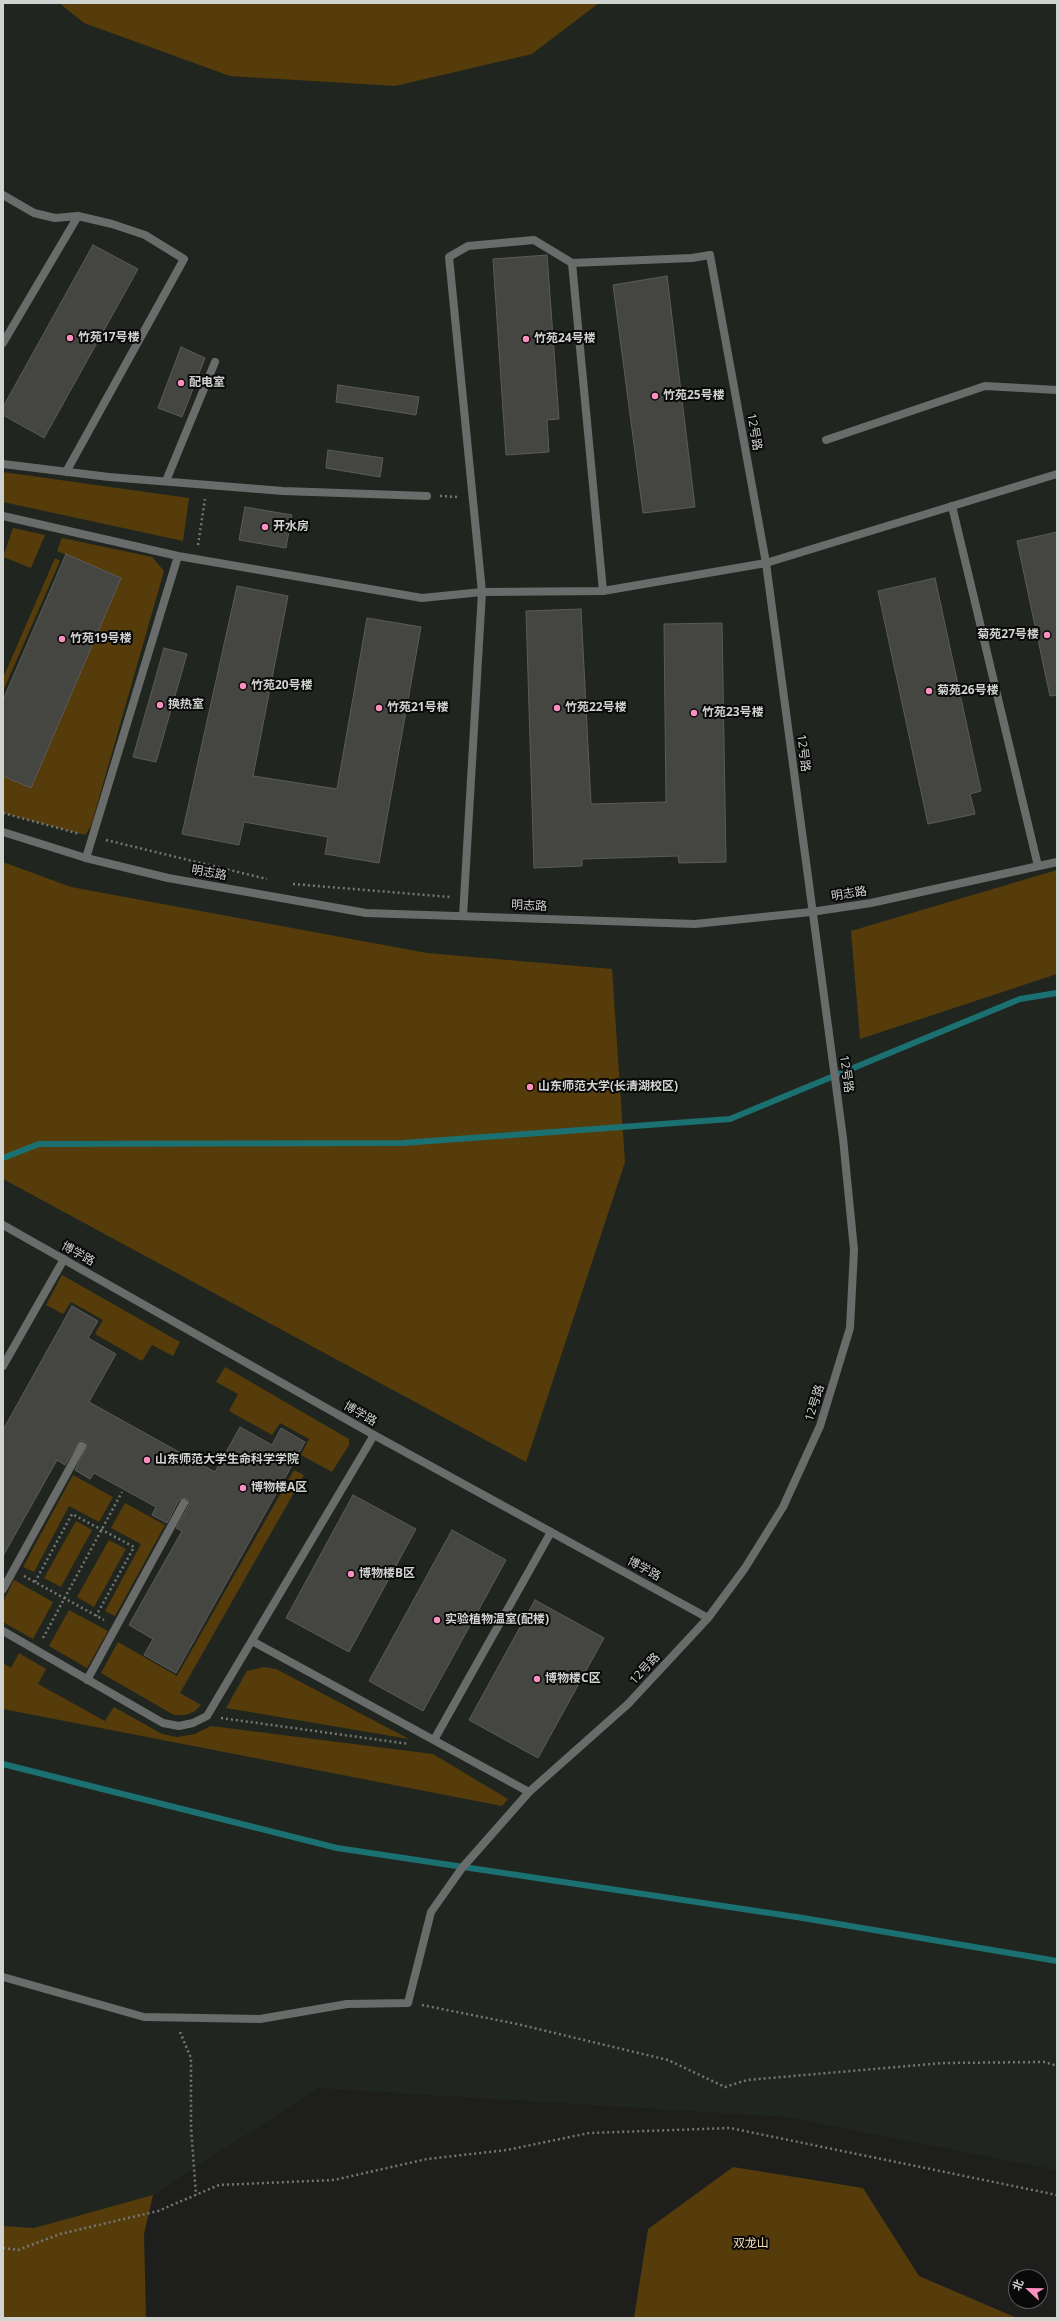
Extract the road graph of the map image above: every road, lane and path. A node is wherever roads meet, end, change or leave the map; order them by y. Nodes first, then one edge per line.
1 (3, 195) edge
2 (78, 216) junction
3 (572, 263) junction
4 (3, 342) edge
5 (215, 362) dead end
6 (1057, 390) edge
7 (826, 440) dead end
8 (3, 464) edge
9 (66, 472) junction
10 (1057, 474) edge
11 (166, 481) junction
12 (207, 484) junction
13 (428, 496) joint
14 (472, 497) junction
15 (952, 506) junction
16 (3, 516) edge
17 (178, 556) junction
18 (196, 559) junction
19 (766, 563) junction
20 (603, 591) junction
21 (482, 592) junction
22 (3, 813) edge
23 (3, 832) edge
24 (93, 837) junction
25 (86, 858) junction
26 (1057, 862) edge
27 (1038, 866) junction
28 (275, 881) dead end
29 (290, 884) dead end
30 (464, 898) junction
31 (811, 912) junction
32 (463, 916) junction
33 (3, 1226) edge
34 (64, 1259) junction
35 (3, 1366) edge
36 (374, 1435) junction
37 (82, 1446) dead end
38 (122, 1492) dead end
39 (184, 1503) dead end
40 (102, 1530) junction
41 (551, 1532) junction
42 (14, 1570) junction
43 (35, 1582) junction
44 (3, 1589) edge
45 (65, 1598) junction
46 (96, 1616) junction
47 (708, 1618) junction
48 (116, 1627) junction
49 (3, 1631) edge
50 (252, 1641) junction
51 (36, 1651) junction
52 (87, 1680) junction
53 (207, 1716) junction
54 (434, 1740) junction
55 (415, 1745) dead end
56 (529, 1792) junction
57 (3, 1977) edge
58 (408, 2003) junction
59 (174, 2018) junction
60 (1057, 2066) edge
61 (196, 2195) junction
62 (1057, 2195) edge
63 (3, 2248) edge

1 - 2 street
2 - 4 street
2 - 9 street
3 - 14 street
3 - 19 street, 12号路
3 - 20 street
5 - 11 street
6 - 7 street
8 - 9 street
9 - 11 street
10 - 15 street
11 - 12 street
12 - 13 street
12 - 18 path
13 - 14 path
14 - 21 street
15 - 19 street
15 - 27 street
16 - 17 street
17 - 18 street
17 - 24 street
18 - 21 street
19 - 20 street
19 - 31 street, 12号路
20 - 21 street
21 - 30 street
22 - 24 path
23 - 25 street, 明志路
24 - 25 street
24 - 28 path
25 - 32 street, 明志路
26 - 27 street, 明志路
27 - 31 street, 明志路
29 - 30 path
30 - 32 street
31 - 32 street, 明志路
31 - 47 street, 12号路
33 - 34 street, 博学路
34 - 35 street
34 - 36 street, 博学路
36 - 41 street, 博学路
36 - 50 street
37 - 42 street
38 - 40 path
39 - 48 street
40 - 43 path
40 - 45 path
40 - 46 path
41 - 47 street, 博学路
41 - 54 street
42 - 43 path
42 - 44 street
43 - 45 path
45 - 46 path
45 - 51 path
46 - 48 path
47 - 56 street, 12号路
48 - 52 street
49 - 51 street
50 - 53 street
50 - 54 street
51 - 52 street
52 - 53 street
53 - 55 path
54 - 56 street
56 - 58 street, 12号路
57 - 59 street
58 - 59 street
58 - 60 path
59 - 61 path
61 - 62 path
61 - 63 path

